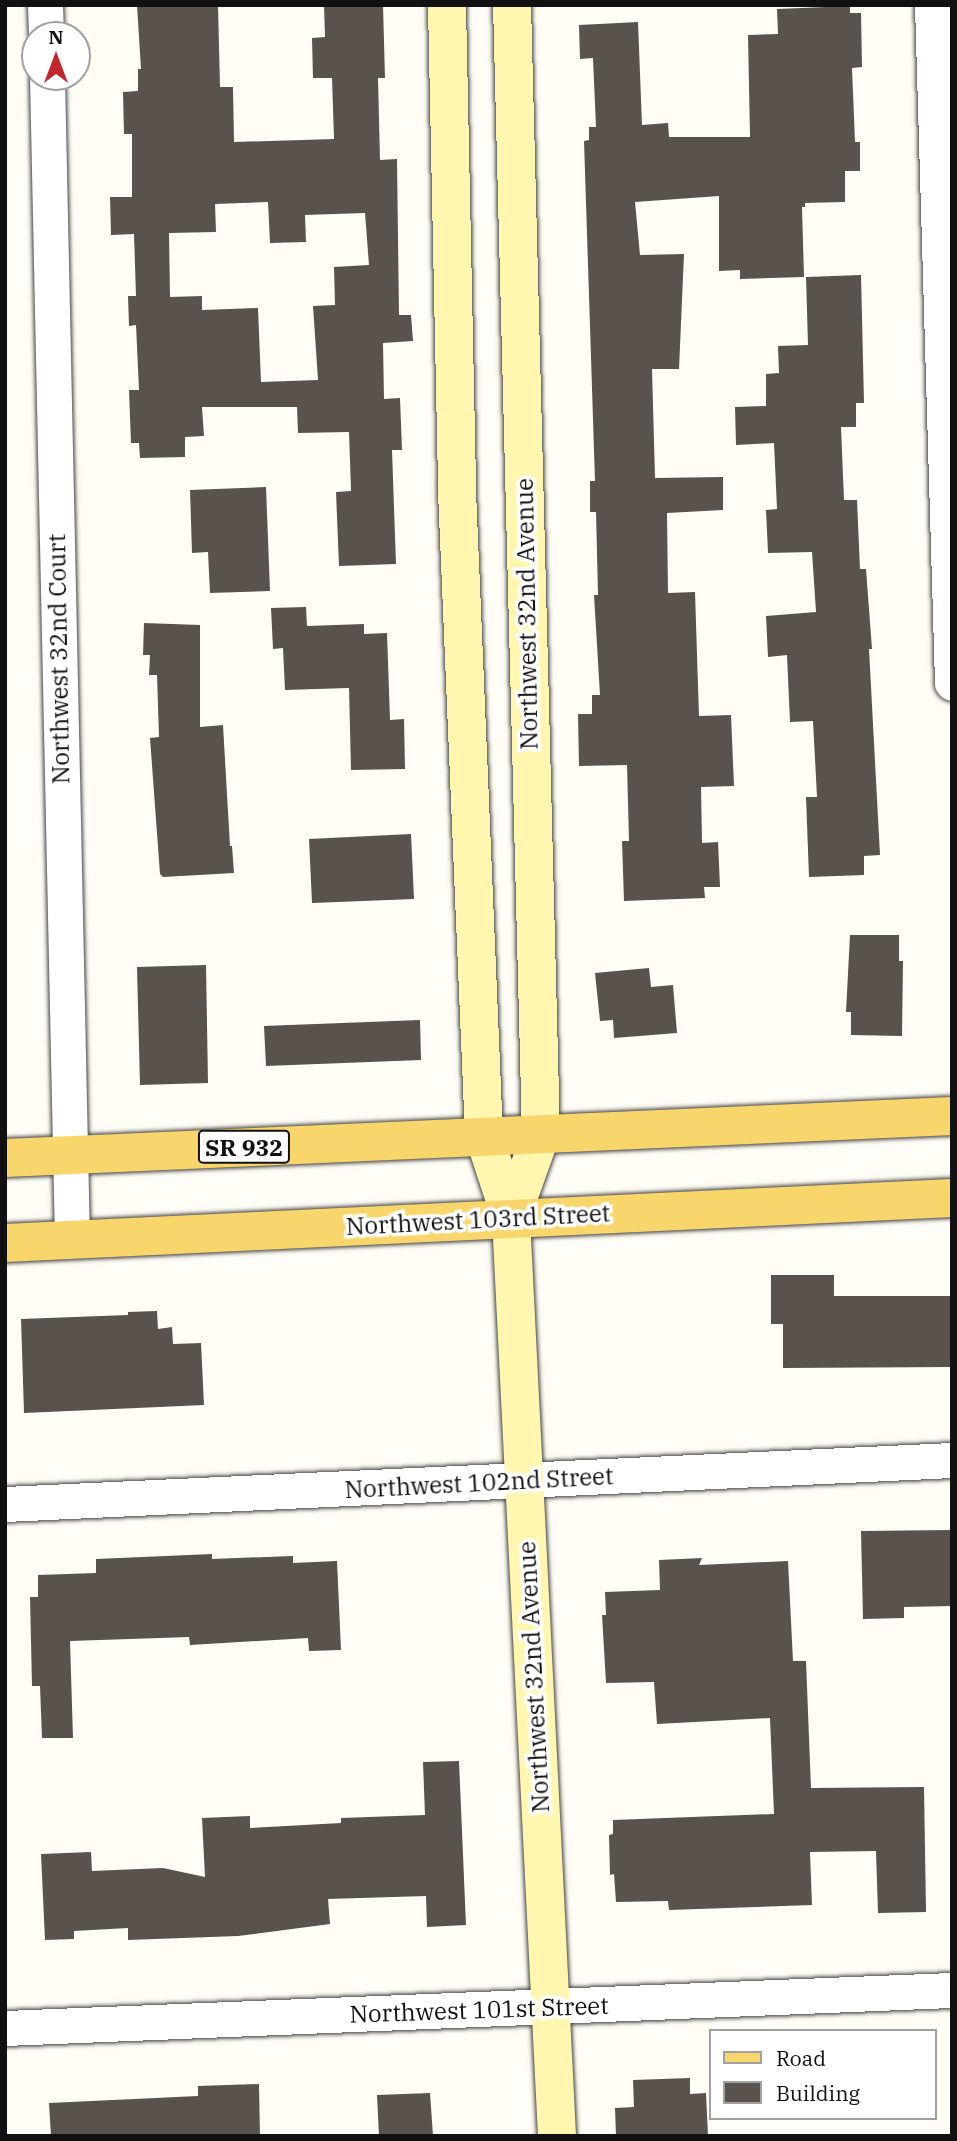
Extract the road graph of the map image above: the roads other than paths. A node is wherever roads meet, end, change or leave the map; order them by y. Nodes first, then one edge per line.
1 (447, 5) edge
2 (512, 5) edge
3 (932, 5) edge
4 (47, 91) edge
5 (952, 683) edge
6 (952, 1116) edge
7 (541, 1134) junction
8 (484, 1136) junction
9 (69, 1156) junction
10 (5, 1158) edge
11 (952, 1198) edge
12 (511, 1219) junction
13 (72, 1240) junction
14 (5, 1243) edge
15 (952, 1460) edge
16 (523, 1481) junction
17 (5, 1504) edge
18 (952, 1990) edge
19 (552, 2008) junction
20 (5, 2028) edge
21 (557, 2136) edge

1 - 8 main road, Northwest 32nd Avenue
2 - 7 main road, Northwest 32nd Avenue
3 - 5 street
4 - 9 street, Northwest 32nd Court
6 - 7 main road, SR 932
7 - 8 main road, SR 932
7 - 12 main road, Northwest 32nd Avenue
8 - 9 main road, SR 932
8 - 12 main road, Northwest 32nd Avenue
9 - 10 main road, SR 932
9 - 13 street, Northwest 32nd Court
11 - 12 main road, Northwest 103rd Street
12 - 13 main road, Northwest 103rd Street
12 - 16 main road, Northwest 32nd Avenue
13 - 14 main road, Northwest 103rd Street
15 - 16 street, Northwest 102nd Street
16 - 17 street, Northwest 102nd Street
16 - 19 main road, Northwest 32nd Avenue
18 - 19 street, Northwest 101st Street
19 - 20 street, Northwest 101st Street
19 - 21 main road, Northwest 32nd Avenue

